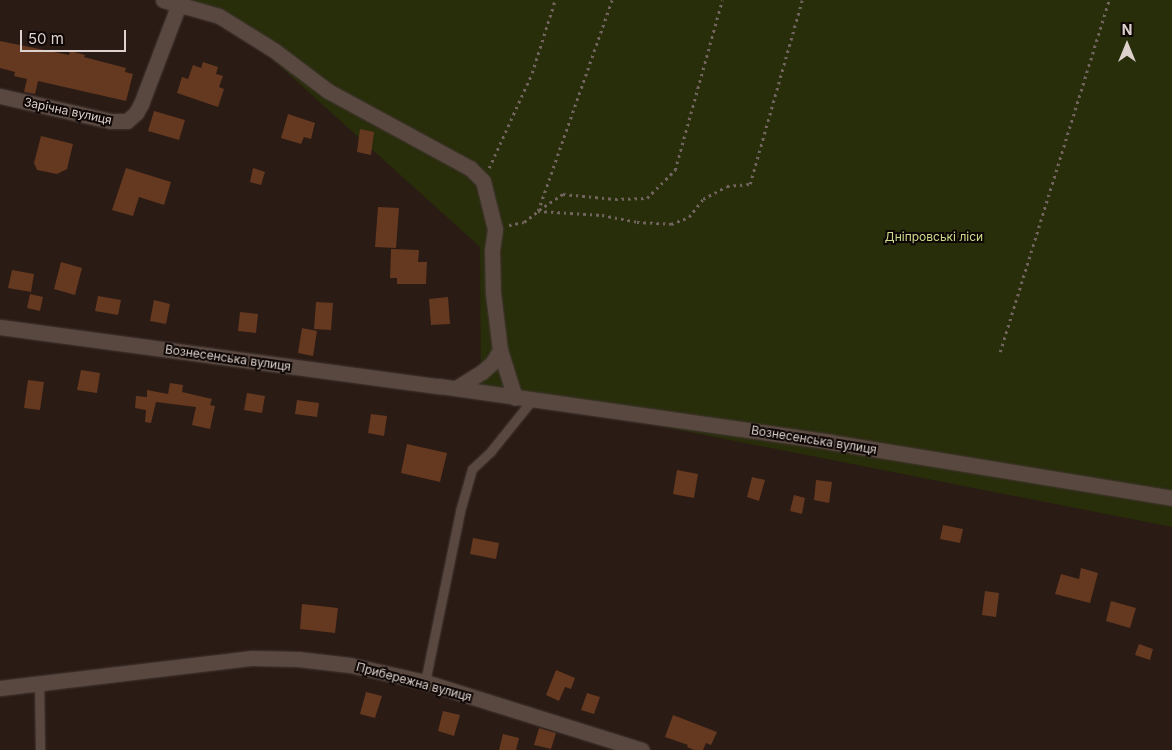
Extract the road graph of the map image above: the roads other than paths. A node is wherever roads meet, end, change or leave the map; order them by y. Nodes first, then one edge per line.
1 (162, 0) edge
2 (179, 4) junction
3 (0, 96) edge
4 (0, 327) edge
5 (500, 350) junction
6 (456, 388) junction
7 (515, 398) junction
8 (532, 400) junction
9 (1172, 498) edge
10 (425, 682) junction
11 (39, 683) junction
12 (0, 688) edge
13 (40, 750) edge
14 (642, 750) edge

1 - 2 street
2 - 3 street, Зарічна вулиця
2 - 5 street
4 - 6 street, Вознесенська вулиця
5 - 6 street
5 - 7 street
6 - 7 street, Вознесенська вулиця
7 - 8 street, Вознесенська вулиця
8 - 9 street, Вознесенська вулиця
8 - 10 lane
10 - 11 street, Прибережна вулиця
10 - 14 street, Прибережна вулиця
11 - 12 street, Прибережна вулиця
11 - 13 lane

